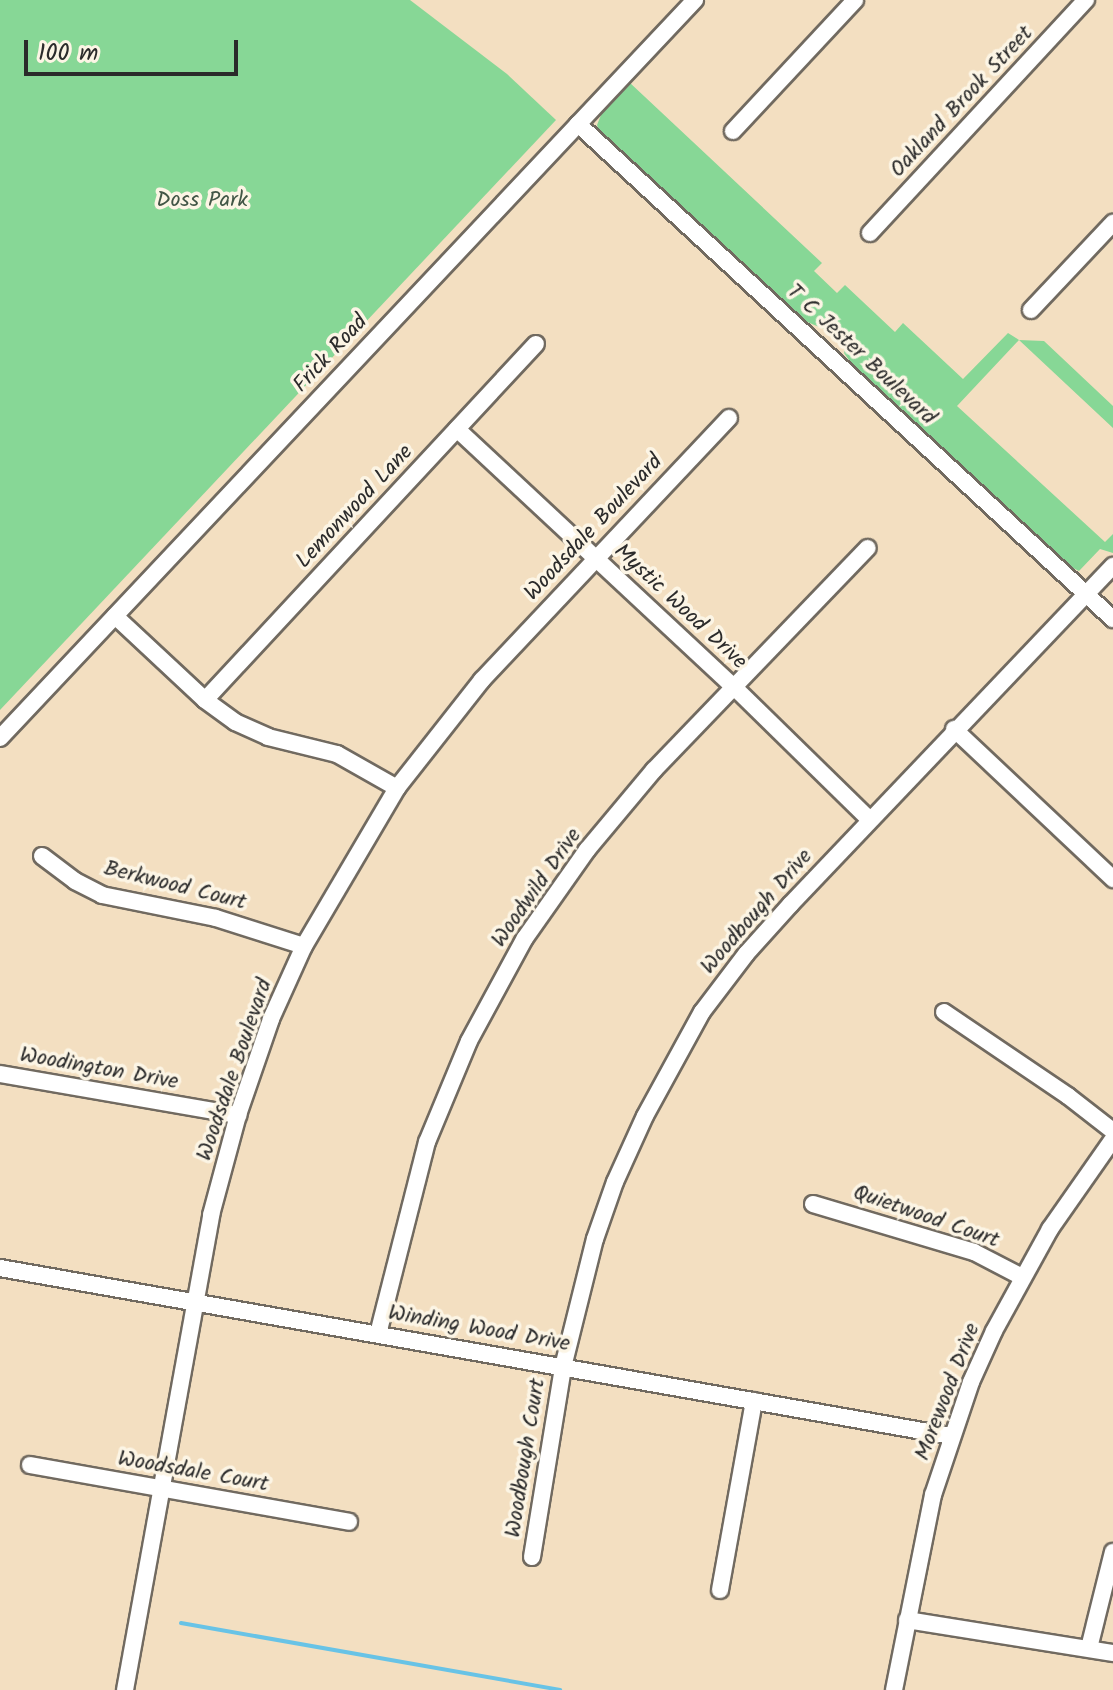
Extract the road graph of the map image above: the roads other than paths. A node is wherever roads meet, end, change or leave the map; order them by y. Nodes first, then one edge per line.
1 (695, 0) edge
2 (855, 0) edge
3 (1086, 0) edge
4 (578, 124) junction
5 (733, 131) dead end
6 (1113, 223) edge
7 (870, 233) dead end
8 (1031, 310) dead end
9 (536, 344) dead end
10 (729, 418) dead end
11 (457, 429) junction
12 (868, 548) dead end
13 (595, 557) junction
14 (1113, 566) edge
15 (1085, 594) junction
16 (115, 616) junction
17 (1113, 619) edge
18 (734, 687) junction
19 (205, 700) junction
20 (954, 729) junction
21 (2, 733) edge
22 (397, 788) junction
23 (869, 819) junction
24 (42, 856) dead end
25 (1113, 879) edge
26 (304, 946) junction
27 (944, 1012) dead end
28 (0, 1074) edge
29 (238, 1115) junction
30 (1113, 1131) edge
31 (1113, 1139) edge
32 (813, 1204) dead end
33 (0, 1268) edge
34 (1022, 1277) junction
35 (194, 1305) junction
36 (378, 1334) junction
37 (563, 1367) junction
38 (754, 1401) junction
39 (951, 1436) junction
40 (30, 1465) dead end
41 (160, 1489) junction
42 (349, 1522) dead end
43 (1113, 1552) edge
44 (532, 1557) dead end
45 (720, 1590) dead end
46 (907, 1620) junction
47 (1089, 1648) junction
48 (1113, 1653) edge
49 (125, 1690) edge
50 (894, 1690) edge

1 - 4 street, Frick Road
2 - 5 street
3 - 7 street, Oakland Brook Street
4 - 15 street, T C Jester Boulevard
4 - 16 street, Frick Road
6 - 8 street
9 - 11 street, Lemonwood Lane
10 - 13 street, Woodsdale Boulevard
11 - 13 street, Mystic Wood Drive
11 - 19 street, Lemonwood Lane
12 - 18 street, Woodwild Drive
13 - 18 street, Mystic Wood Drive
13 - 22 street, Woodsdale Boulevard
14 - 15 street, Woodbough Drive
15 - 17 street, T C Jester Boulevard
15 - 20 street, Woodbough Drive
16 - 19 street
16 - 21 street, Frick Road
18 - 23 street, Mystic Wood Drive
18 - 36 street, Woodwild Drive
19 - 22 street
20 - 23 street, Woodbough Drive
20 - 25 street
22 - 26 street, Woodsdale Boulevard
23 - 37 street, Woodbough Drive
24 - 26 street, Berkwood Court
26 - 29 street, Woodsdale Boulevard
27 - 30 street
28 - 29 street, Woodington Drive
29 - 35 street, Woodsdale Boulevard
31 - 34 street, Morewood Drive
32 - 34 street, Quietwood Court
33 - 35 street, Winding Wood Drive
34 - 39 street, Morewood Drive
35 - 36 street, Winding Wood Drive
35 - 41 street, Woodsdale Boulevard
36 - 37 street, Winding Wood Drive
37 - 38 street, Winding Wood Drive
37 - 44 street, Woodbough Court
38 - 39 street, Winding Wood Drive
38 - 45 street
39 - 46 street, Morewood Drive
40 - 41 street, Woodsdale Court
41 - 42 street, Woodsdale Court
41 - 49 street, Woodsdale Boulevard
43 - 47 street
46 - 47 street
46 - 50 street, Morewood Drive
47 - 48 street

